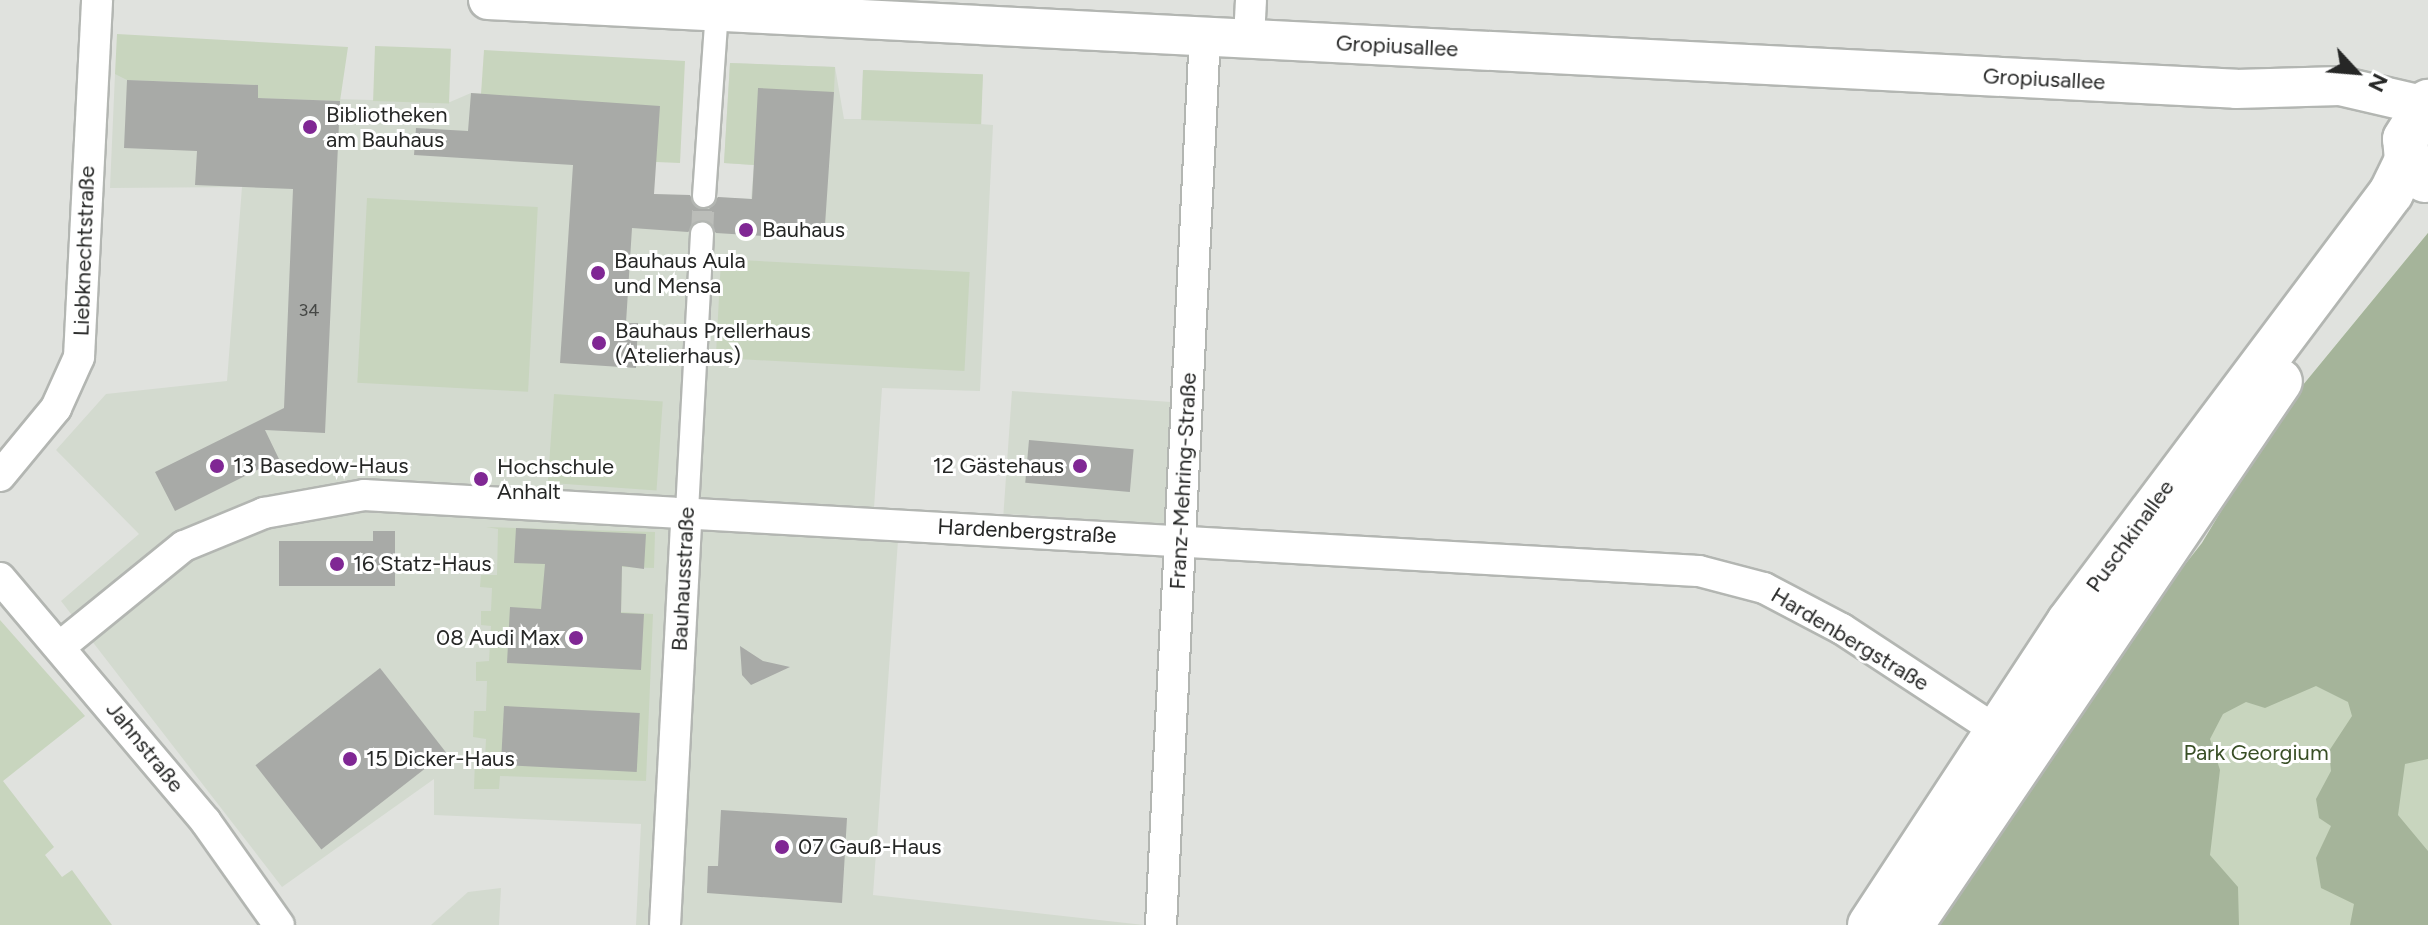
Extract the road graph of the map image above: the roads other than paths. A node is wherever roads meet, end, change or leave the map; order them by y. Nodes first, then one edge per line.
1 (97, 0) edge
2 (504, 0) edge
3 (1251, 0) edge
4 (717, 6) edge
5 (1205, 36) junction
6 (1249, 38) junction
7 (2420, 147) edge
8 (704, 196) tunnel mouth
9 (702, 233) tunnel mouth
10 (0, 476) edge
11 (687, 511) junction
12 (1179, 540) junction
13 (0, 578) edge
14 (62, 645) junction
15 (1994, 729) junction
16 (279, 925) edge
17 (665, 925) edge
18 (1161, 925) edge
19 (1870, 925) edge
20 (1911, 925) edge

1 - 10 street, Liebknechtstraße
2 - 4 street, Gropiusallee
3 - 6 street
4 - 5 street, Gropiusallee
4 - 8 street
5 - 6 street, Gropiusallee
5 - 12 street, Franz-Mehring-Straße
6 - 7 street, Gropiusallee
7 - 15 main road, Puschkinallee
7 - 20 main road, Puschkinallee
9 - 11 street, Bauhausstraße
11 - 12 street, Hardenbergstraße
11 - 14 street, Hardenbergstraße
11 - 17 street, Bauhausstraße
12 - 15 street, Hardenbergstraße
12 - 18 street, Franz-Mehring-Straße
13 - 14 street, Jahnstraße
14 - 16 street, Jahnstraße
15 - 19 main road, Puschkinallee

